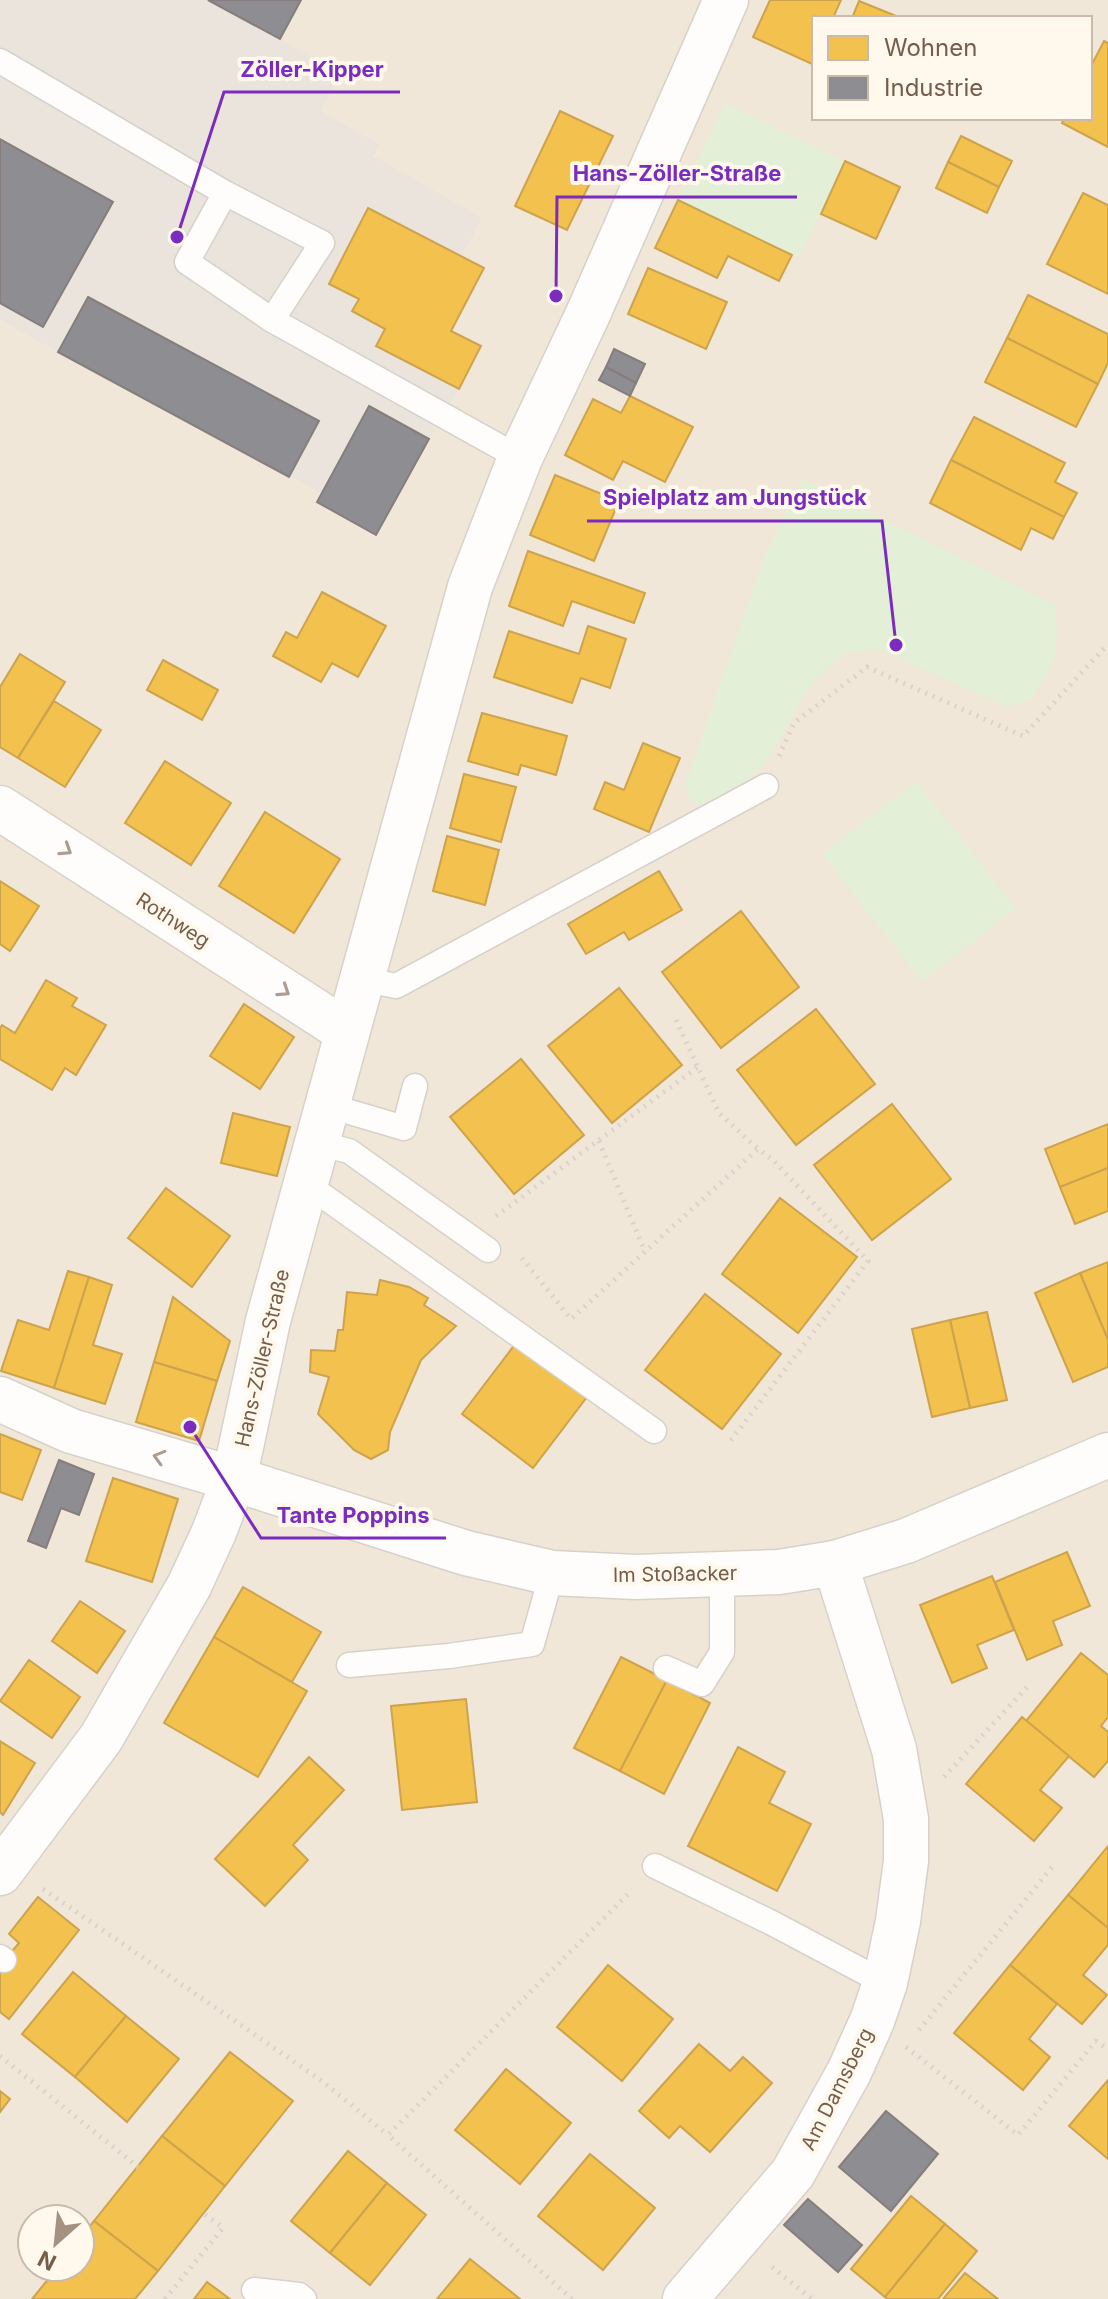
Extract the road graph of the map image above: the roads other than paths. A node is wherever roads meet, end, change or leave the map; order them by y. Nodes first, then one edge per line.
1 (726, 0) edge
2 (0, 61) edge
3 (225, 193) junction
4 (272, 320) junction
5 (520, 458) junction
6 (766, 786) road end
7 (0, 808) edge
8 (362, 979) junction
9 (346, 1031) junction
10 (415, 1086) dead end
11 (316, 1144) junction
12 (488, 1250) dead end
13 (0, 1399) edge
14 (654, 1431) dead end
15 (1108, 1455) edge
16 (234, 1479) junction
17 (835, 1563) junction
18 (552, 1573) junction
19 (722, 1574) junction
20 (349, 1665) dead end
21 (666, 1668) dead end
22 (655, 1866) road end
23 (20, 1879) edge
24 (885, 1983) junction
25 (254, 2290) dead end
26 (304, 2299) edge
27 (685, 2299) edge

1 - 5 street, Hans-Zöller-Straße
2 - 3 lane
3 - 4 lane
3 - 4 lane
4 - 5 lane
5 - 8 street, Hans-Zöller-Straße
6 - 8 lane
7 -> 9 street, Rothweg
8 - 9 street, Hans-Zöller-Straße
9 - 11 street, Hans-Zöller-Straße
10 - 11 lane
11 - 12 lane
11 - 14 lane
11 - 16 street, Hans-Zöller-Straße
16 -> 13 street, Im Stoßacker
15 - 17 street, Im Stoßacker
16 - 18 street, Im Stoßacker
16 - 23 street, Hans-Zöller-Straße
17 - 19 street, Im Stoßacker
17 - 24 street, Am Damsberg
18 - 19 street, Im Stoßacker
18 - 20 lane
19 - 21 lane
22 - 24 lane
24 - 27 street, Am Damsberg
25 - 26 lane

